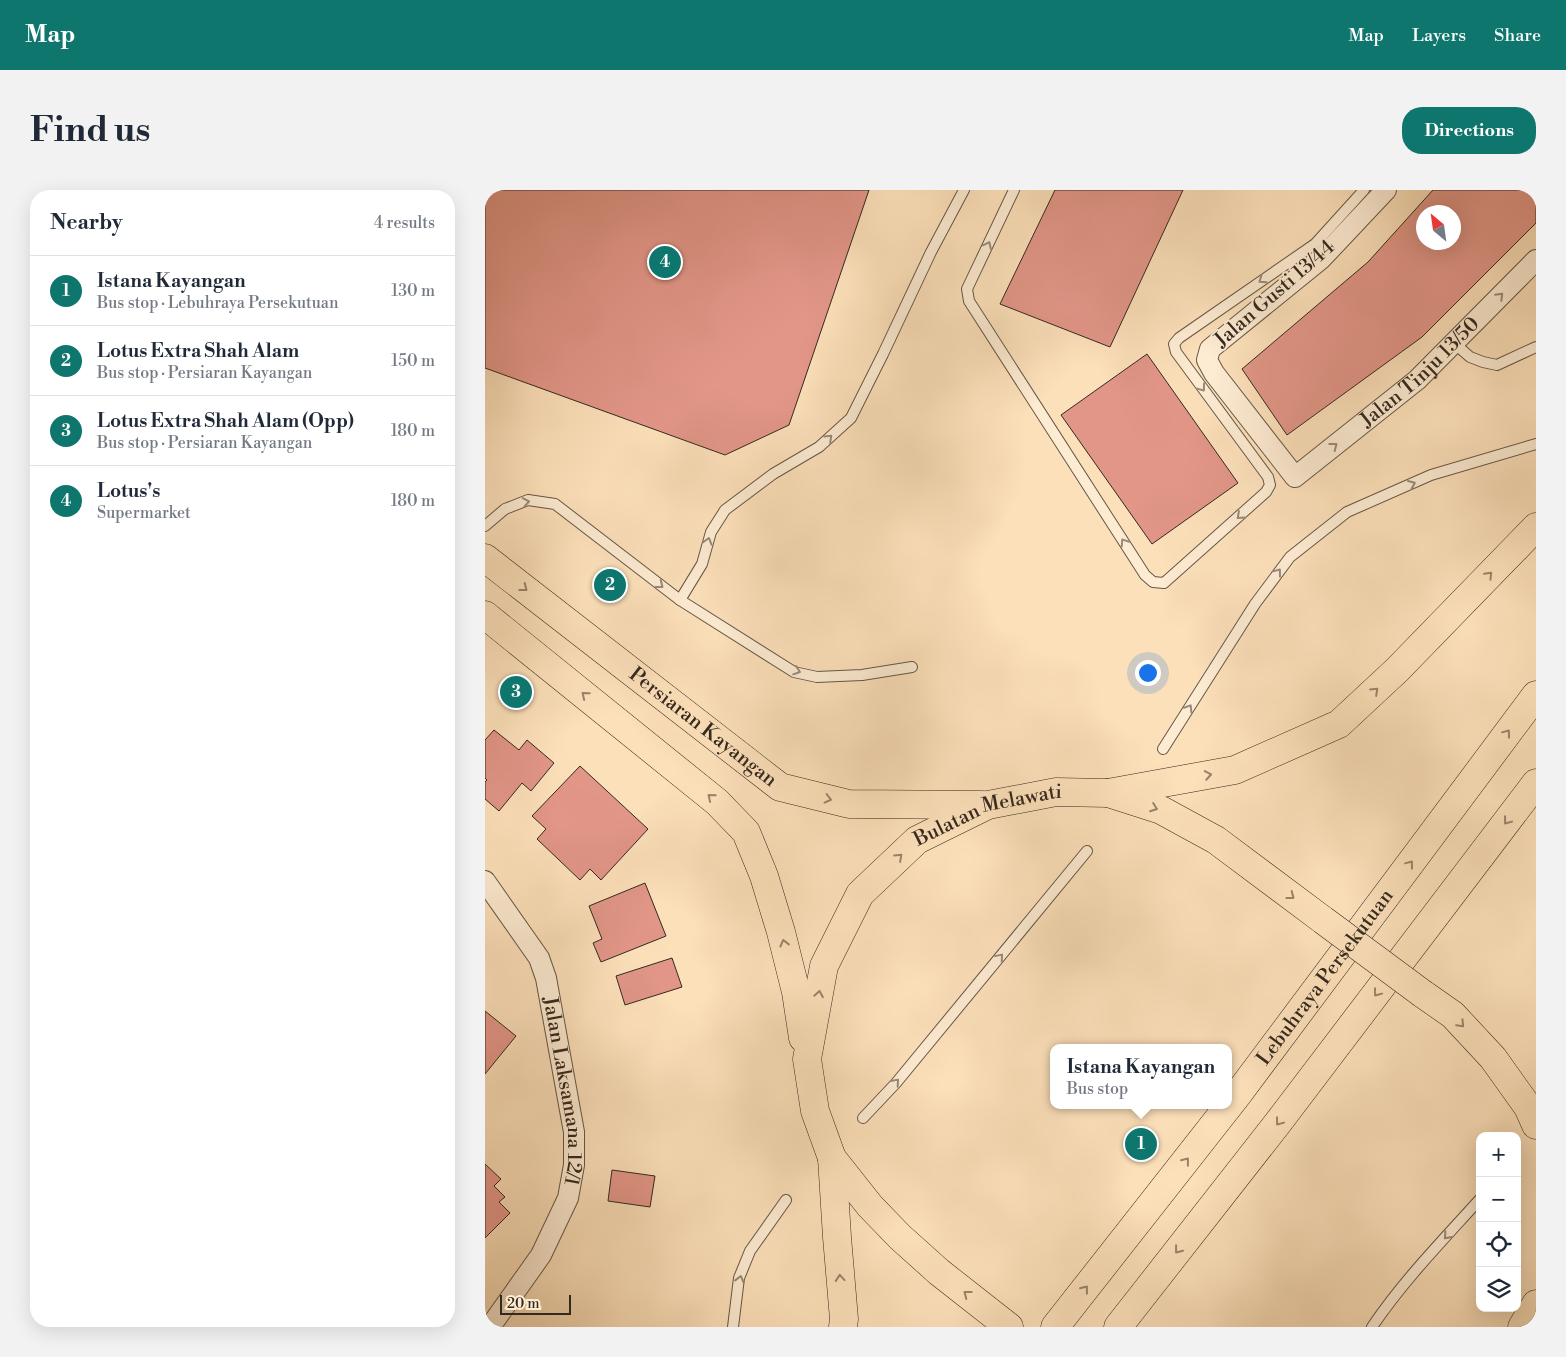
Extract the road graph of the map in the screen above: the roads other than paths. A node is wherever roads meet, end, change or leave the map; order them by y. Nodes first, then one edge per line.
1 (964, 190) edge
2 (1014, 190) edge
3 (1364, 190) edge
4 (1386, 190) edge
5 (1536, 260) edge
6 (1454, 343) junction
7 (1536, 347) edge
8 (1536, 444) edge
9 (1295, 477) joint
10 (485, 526) edge
11 (1536, 527) edge
12 (485, 558) edge
13 (681, 600) junction
14 (485, 615) edge
15 (913, 667) dead end
16 (1536, 695) edge
17 (1163, 749) dead end
18 (1536, 783) edge
19 (1108, 793) junction
20 (988, 805) junction
21 (1087, 852) dead end
22 (485, 881) edge
23 (807, 1059) junction
24 (1232, 1102) edge
25 (1226, 1109) edge
26 (863, 1118) dead end
27 (1536, 1125) edge
28 (832, 1158) junction
29 (785, 1200) dead end
30 (1476, 1203) edge
31 (1536, 1304) edge
32 (1007, 1326) edge
33 (490, 1327) edge
34 (733, 1327) edge
35 (843, 1327) edge
36 (1055, 1327) edge
37 (1118, 1327) edge
38 (1372, 1327) edge
39 (1522, 1327) edge

13 -> 1 lane
3 -> 2 lane
4 - 9 street, Jalan Gusti 13/44
6 -> 5 street, Jalan Tinju 13/50
6 - 7 lane
9 -> 6 street, Jalan Tinju 13/50
17 -> 8 lane
10 -> 13 lane
19 -> 11 main road
12 -> 20 main road, Persiaran Kayangan
13 -> 15 lane
23 -> 14 main road
24 -> 16 main road, Lebuhraya Persekutuan
18 -> 37 main road
19 - 20 main road, Bulatan Melawati
19 -> 27 main road, Bulatan Melawati, bridge
23 -> 20 main road, Bulatan Melawati
26 -> 21 lane
22 - 33 street, Jalan Laksamana 12/1
23 - 28 main road, Bulatan Melawati
36 -> 25 main road, Lebuhraya Persekutuan
32 -> 28 main road, Bulatan Melawati
35 -> 28 main road
34 -> 29 lane
30 -> 38 lane
31 - 39 main road

